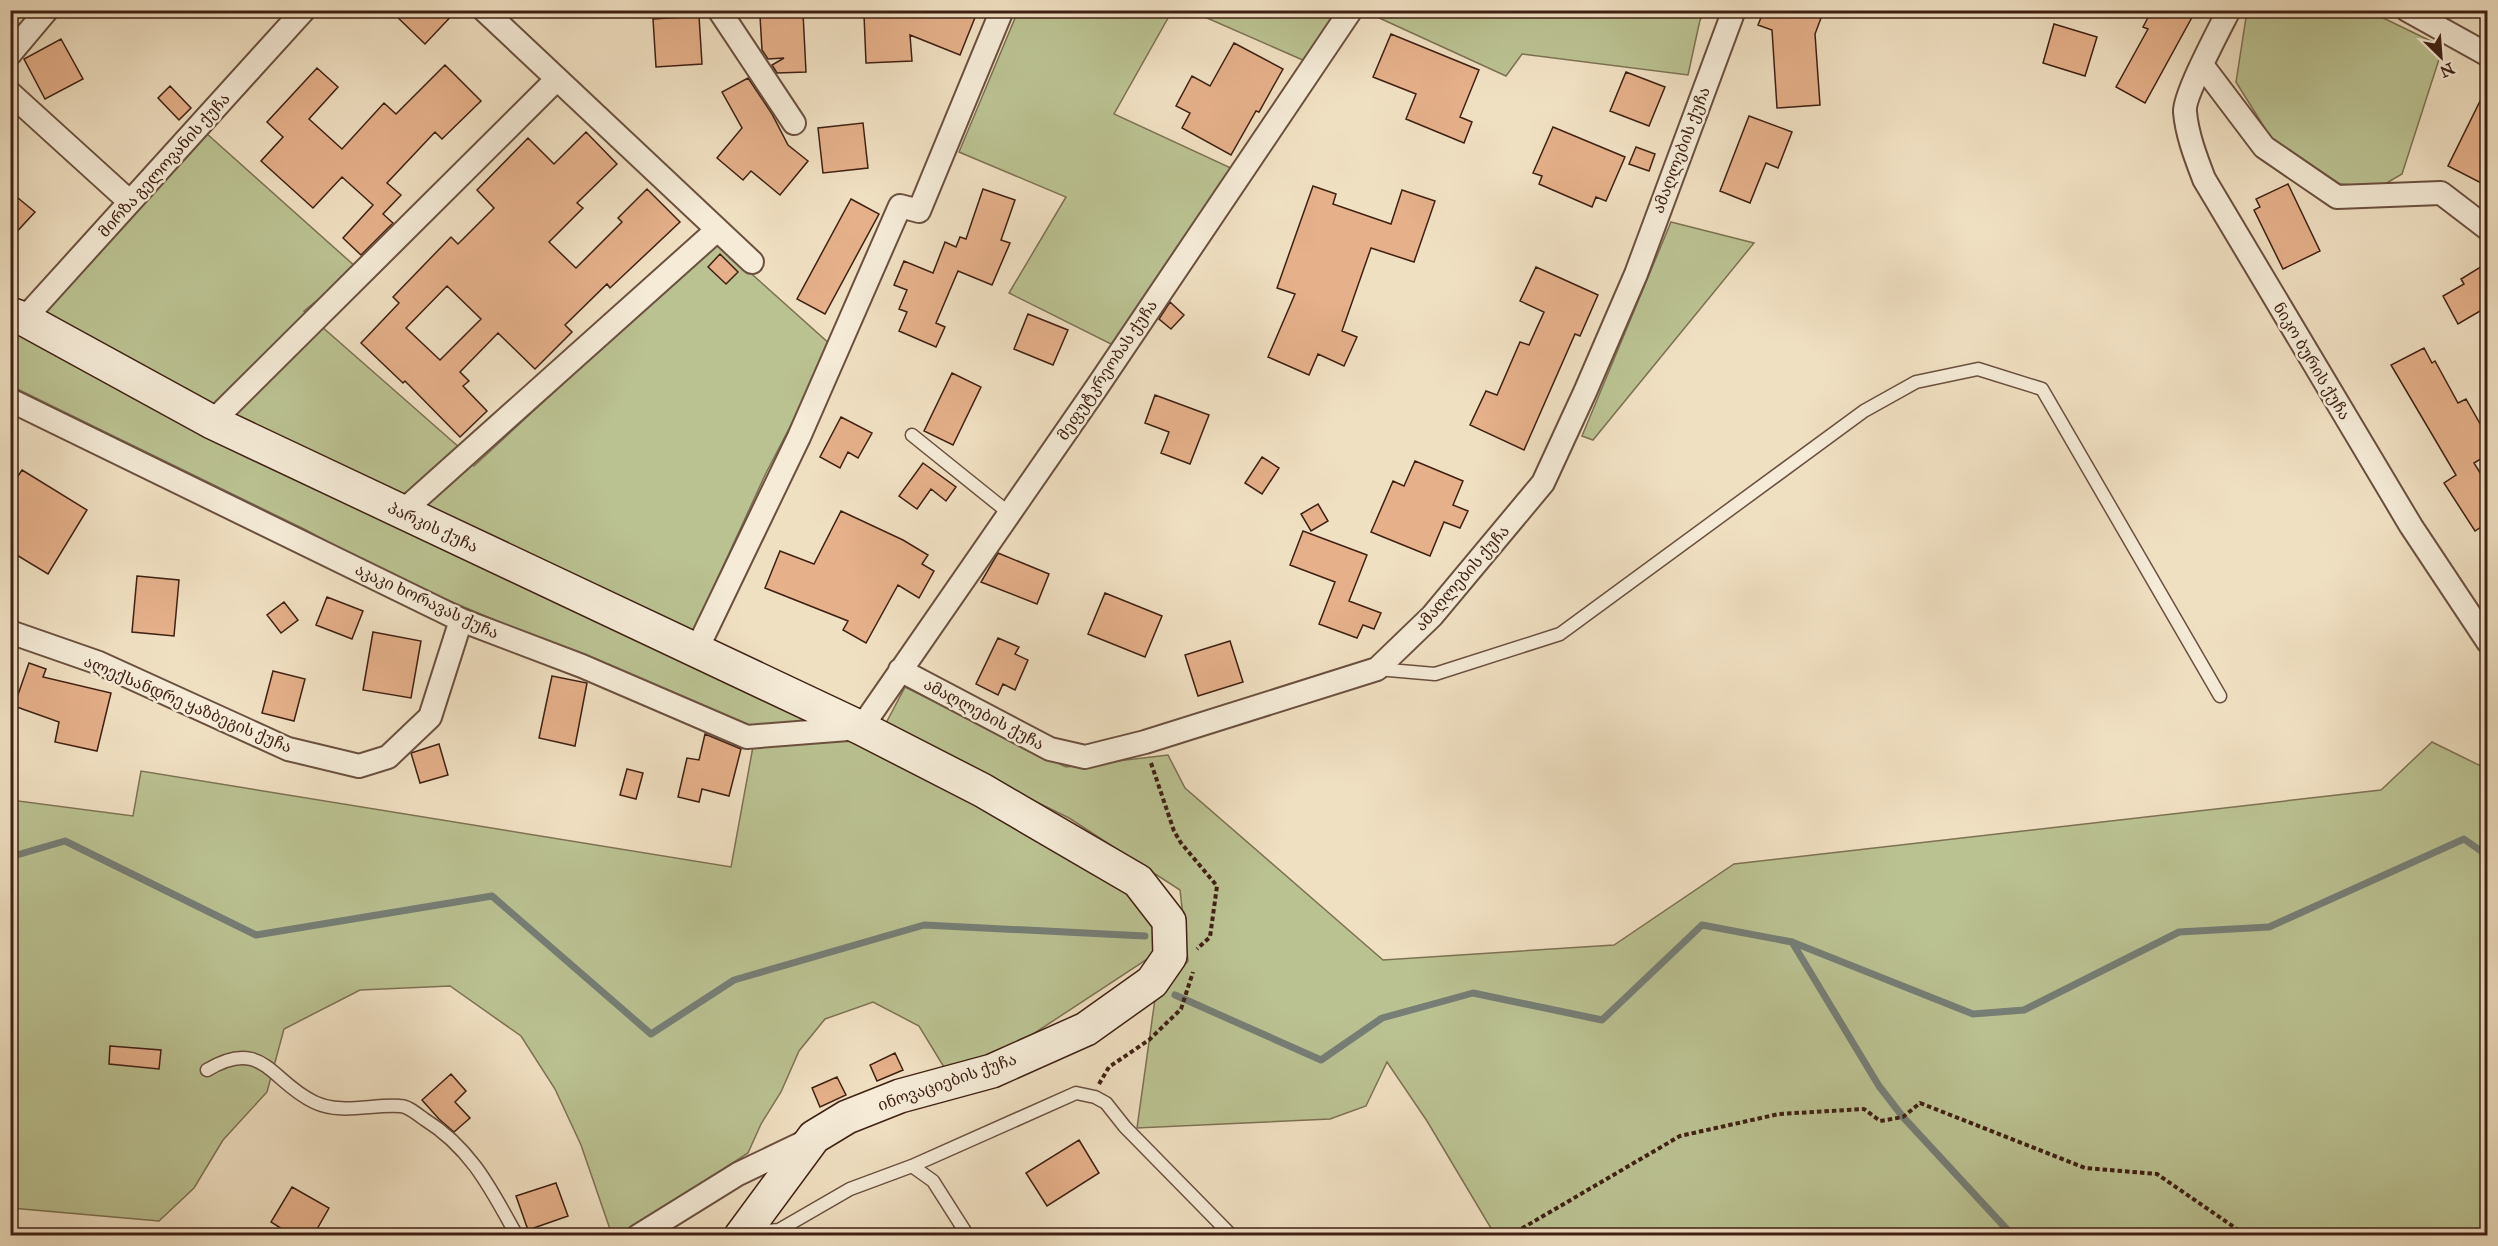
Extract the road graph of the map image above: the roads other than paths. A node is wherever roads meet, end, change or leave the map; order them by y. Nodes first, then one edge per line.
1 (47, 10) edge
2 (304, 10) edge
3 (484, 10) edge
4 (719, 10) edge
5 (1002, 10) edge
6 (1351, 10) edge
7 (1734, 10) edge
8 (2229, 10) edge
9 (2406, 10) edge
10 (10, 54) edge
11 (2487, 55) edge
12 (2202, 65) junction
13 (557, 79) junction
14 (10, 93) edge
15 (794, 123) dead end
16 (130, 202) junction
17 (2487, 229) edge
18 (717, 230) junction
19 (752, 262) dead end
20 (17, 317) edge
21 (10, 400) edge
22 (212, 422) junction
23 (912, 435) dead end
24 (402, 512) junction
25 (1010, 513) junction
26 (461, 620) junction
27 (10, 632) edge
28 (2487, 642) edge
29 (697, 649) junction
30 (1377, 669) junction
31 (900, 670) junction
32 (2220, 696) dead end
33 (861, 728) junction
34 (207, 1070) dead end
35 (814, 1137) junction
36 (912, 1166) junction
37 (742, 1234) edge
38 (517, 1236) edge
39 (638, 1236) edge
40 (968, 1236) edge
41 (1232, 1236) edge

1 - 10 street
2 - 16 street, მირზა გელოვანის ქუჩა
3 - 13 street
4 - 15 street
5 - 29 street
6 - 25 street, მეფუტკრეობას ქუჩა
7 - 30 street, ამაღლების ქუჩა
8 - 12 street, ნიკო ბურის ქუჩა
9 - 11 street
12 - 17 street
12 - 28 street, ნიკო ბურის ქუჩა
13 - 18 street
13 - 22 street
14 - 16 street
16 - 20 street, მირზა გელოვანის ქუჩა
18 - 19 street
18 - 24 street
20 - 22 street, პარკის ქუჩა
21 - 26 street, აკაკი ხორავას ქუჩა
22 - 24 street, პარკის ქუჩა
23 - 25 lane
24 - 29 street, პარკის ქუჩა
25 - 31 street, მეფუტკრეობას ქუჩა
26 - 27 street, ალექსანდრე ყაზბეგის ქუჩა
26 - 33 street, აკაკი ხორავას ქუჩა
29 - 33 street, პარკის ქუჩა
30 - 31 street, ამაღლების ქუჩა
30 - 32 lane
31 - 33 street, მეფუტკრეობას ქუჩა
33 - 35 street, ინოვაციების ქუჩა
34 - 38 lane
35 - 37 street, ინოვაციების ქუჩა
35 - 39 street
36 - 37 lane
36 - 40 lane
36 - 41 lane

